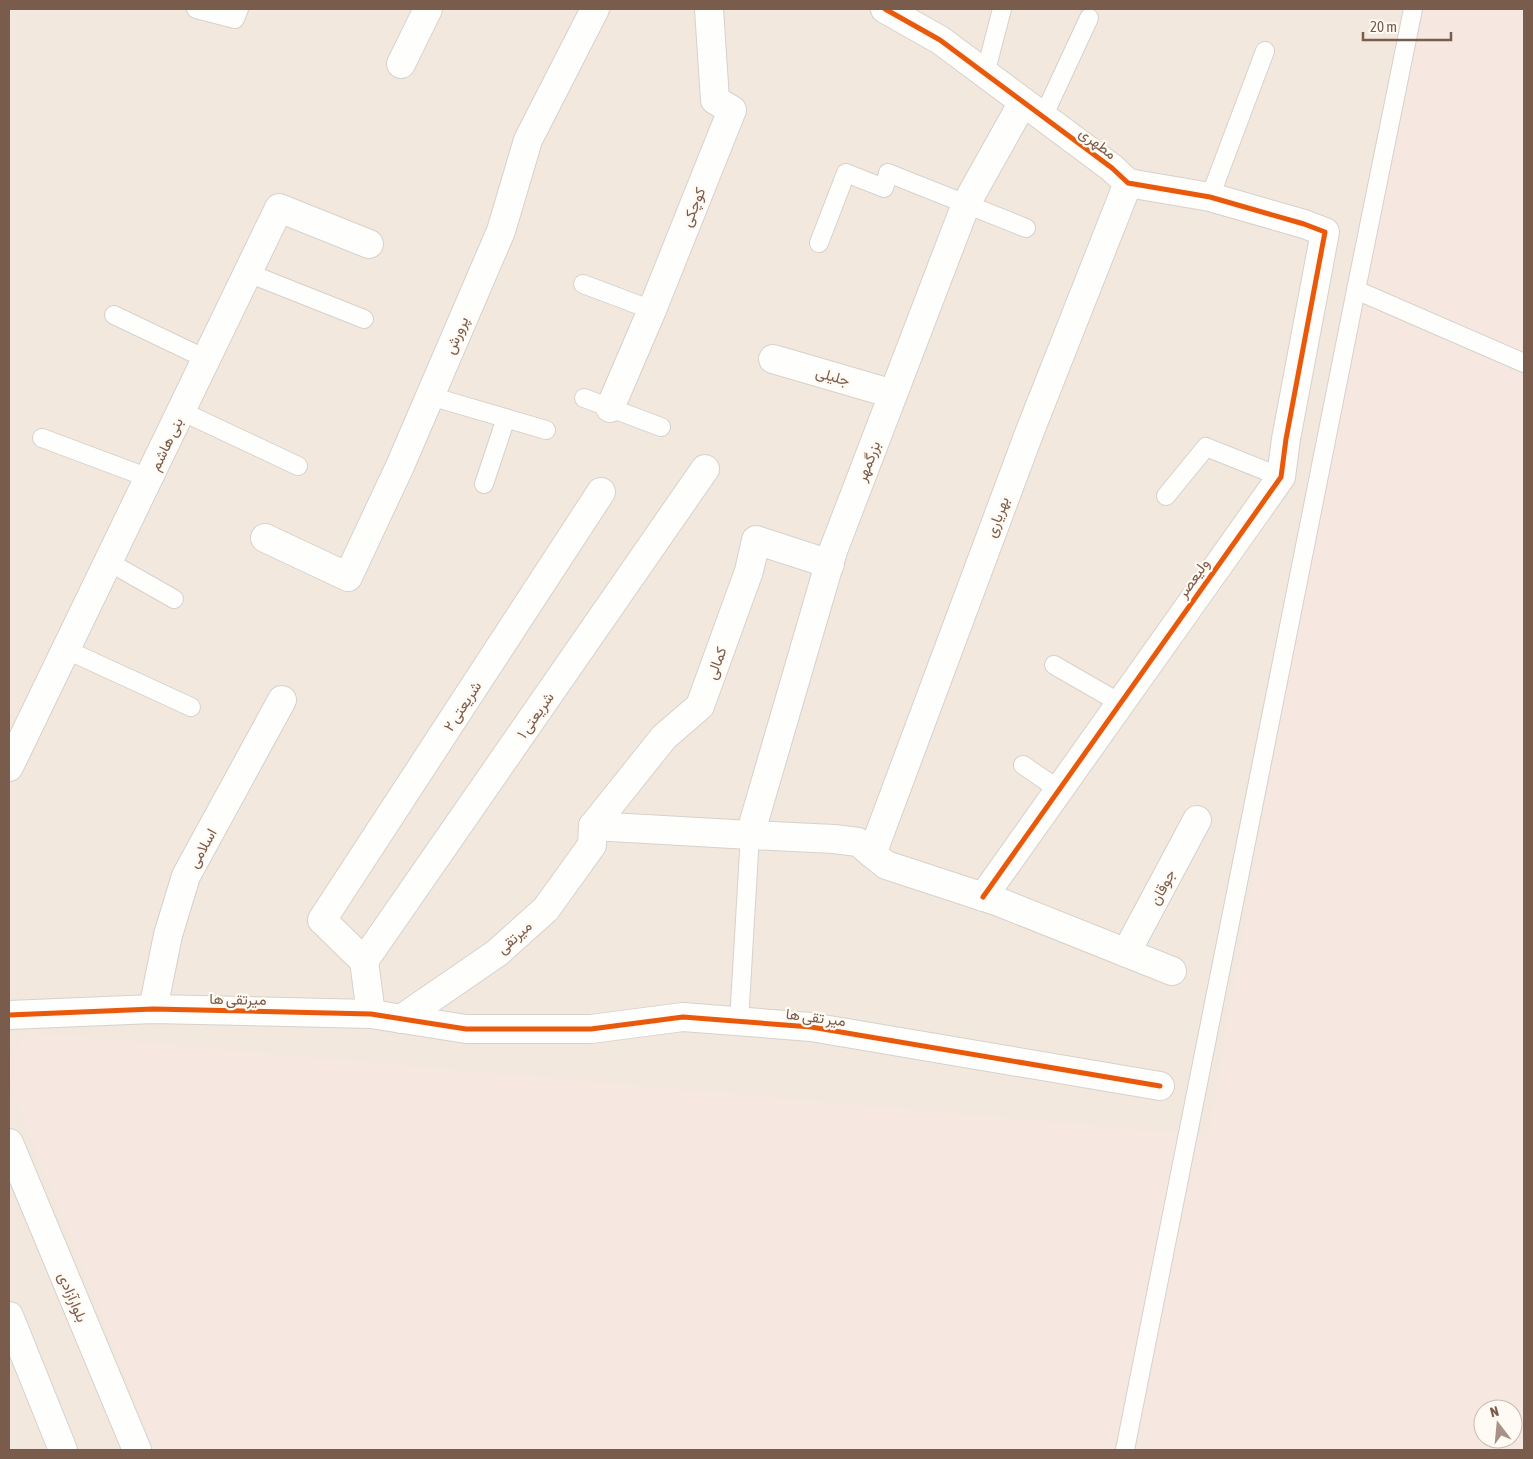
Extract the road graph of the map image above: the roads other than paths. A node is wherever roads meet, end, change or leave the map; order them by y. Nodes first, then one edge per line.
1 (196, 9) edge
2 (239, 9) edge
3 (428, 9) edge
4 (595, 9) edge
5 (709, 9) edge
6 (1002, 9) edge
7 (1413, 9) edge
8 (898, 12) edge
9 (1089, 18) dead end
10 (1265, 51) dead end
11 (401, 64) dead end
12 (984, 74) junction
13 (1033, 110) junction
14 (1128, 183) junction
15 (1210, 197) junction
16 (966, 204) junction
17 (1026, 228) dead end
18 (820, 243) dead end
19 (369, 244) dead end
20 (248, 273) junction
21 (583, 284) dead end
22 (1356, 290) junction
23 (652, 310) junction
24 (114, 315) dead end
25 (364, 319) dead end
26 (206, 359) junction
27 (773, 359) dead end
28 (1524, 363) edge
29 (893, 394) junction
30 (430, 396) junction
31 (584, 398) dead end
32 (610, 408) junction
33 (181, 412) junction
34 (506, 418) junction
35 (661, 427) dead end
36 (546, 430) dead end
37 (42, 438) dead end
38 (298, 466) dead end
39 (705, 469) dead end
40 (1281, 477) junction
41 (149, 478) junction
42 (484, 484) dead end
43 (601, 492) dead end
44 (1166, 496) dead end
45 (265, 538) dead end
46 (109, 562) junction
47 (830, 564) junction
48 (174, 599) dead end
49 (66, 650) junction
50 (1054, 665) dead end
51 (282, 700) dead end
52 (1120, 703) junction
53 (191, 707) dead end
54 (1022, 765) dead end
55 (9, 767) edge
56 (1058, 789) junction
57 (1197, 820) dead end
58 (593, 826) junction
59 (750, 835) junction
60 (872, 854) junction
61 (983, 897) junction
62 (1126, 953) junction
63 (364, 961) junction
64 (1172, 972) dead end
65 (153, 1009) junction
66 (371, 1014) junction
67 (9, 1015) edge
68 (401, 1019) junction
69 (739, 1022) junction
70 (466, 1029) joint
71 (1160, 1086) dead end
72 (9, 1143) edge
73 (9, 1316) edge
74 (63, 1450) edge
75 (137, 1450) edge
76 (1125, 1450) edge

1 - 2 lane
3 - 11 street
4 - 30 street, پرورش
5 - 23 street, کوچکی
6 - 12 lane
7 - 22 lane
8 - 12 street, مطهری
9 - 13 lane
10 - 15 lane
12 - 13 street, مطهری
13 - 14 street, مطهری
13 - 16 street, بزرگمهر
14 - 15 street
14 - 60 street, بهریاری
15 - 40 street, ولیعصر
16 - 17 lane
16 - 18 lane
16 - 29 street, بزرگمهر
19 - 20 street, بنی هاشم
20 - 25 lane
20 - 26 street, بنی هاشم
21 - 23 lane
22 - 28 lane
22 - 76 lane
23 - 32 street, کوچکی
24 - 26 lane
26 - 33 street, بنی هاشم
27 - 29 street, جلیلی
29 - 47 street, بزرگمهر
30 - 34 lane
30 - 45 street, پرورش
31 - 32 lane
32 - 35 lane
33 - 38 lane
33 - 41 street, بنی هاشم
34 - 36 lane
34 - 42 lane
37 - 41 lane
39 - 63 street, شریعتی ۱
40 - 44 lane
40 - 52 street, ولیعصر
41 - 46 street, بنی هاشم
43 - 63 street, شریعتی ۲
46 - 48 lane
46 - 49 street, بنی هاشم
47 - 58 street, کمالی
47 - 59 street, بزرگمهر
49 - 53 lane
49 - 55 street, بنی هاشم
50 - 52 lane
51 - 65 street, اسلامی
52 - 56 street, ولیعصر
54 - 56 lane
56 - 61 street, ولیعصر
57 - 62 street, جوقان
58 - 59 street
58 - 68 street, میرتقی
59 - 60 street
59 - 69 lane
60 - 61 street
61 - 62 street
62 - 64 street
63 - 66 street
65 - 66 street, میرتقی ها
65 - 67 street, میرتقی ها
66 - 68 street, میرتقی ها
68 - 70 street, میرتقی ها
69 - 70 street, میر تقی ها
69 - 71 street, میر تقی ها
72 - 75 street, بلوارآزادی
73 - 74 street

